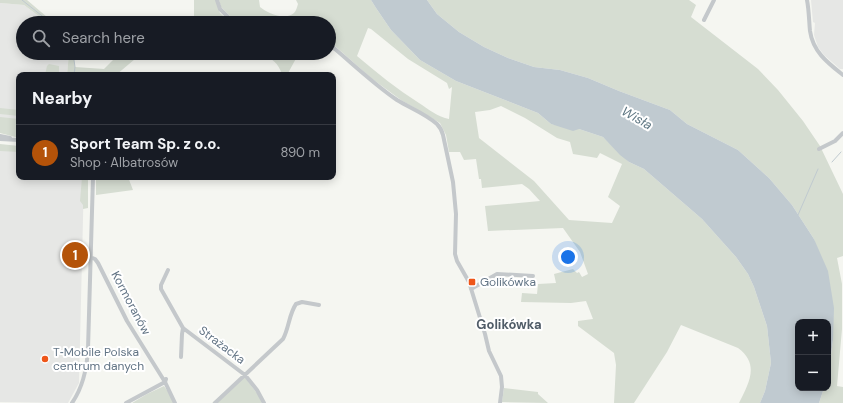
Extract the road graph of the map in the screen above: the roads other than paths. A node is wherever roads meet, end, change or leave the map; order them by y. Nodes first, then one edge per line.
1 (217, 0) edge
2 (714, 0) edge
3 (807, 0) edge
4 (227, 16) edge
5 (704, 20) dead end
6 (336, 50) edge
7 (843, 75) edge
8 (843, 133) edge
9 (0, 136) edge
10 (0, 139) edge
11 (12, 139) junction
12 (16, 140) edge
13 (819, 149) dead end
14 (93, 180) edge
15 (90, 257) junction
16 (168, 270) dead end
17 (534, 276) dead end
18 (471, 289) junction
19 (319, 306) dead end
20 (183, 328) junction
21 (181, 357) dead end
22 (245, 375) junction
23 (165, 381) junction
24 (72, 403) edge
25 (126, 403) edge
26 (175, 403) edge
27 (215, 403) edge
28 (264, 403) edge
29 (500, 403) edge

1 - 4 street
2 - 5 street
3 - 7 street
6 - 18 street
8 - 13 street
9 - 11 street
10 - 11 street
11 - 12 street
14 - 15 street
15 - 23 street, Kormoranów
15 - 24 street
16 - 20 street
17 - 18 street
18 - 29 street
19 - 22 street
20 - 21 street, Strażacka
20 - 22 street, Strażacka
22 - 27 street
22 - 28 street, Strażacka
23 - 25 street
23 - 26 street, Kormoranów

